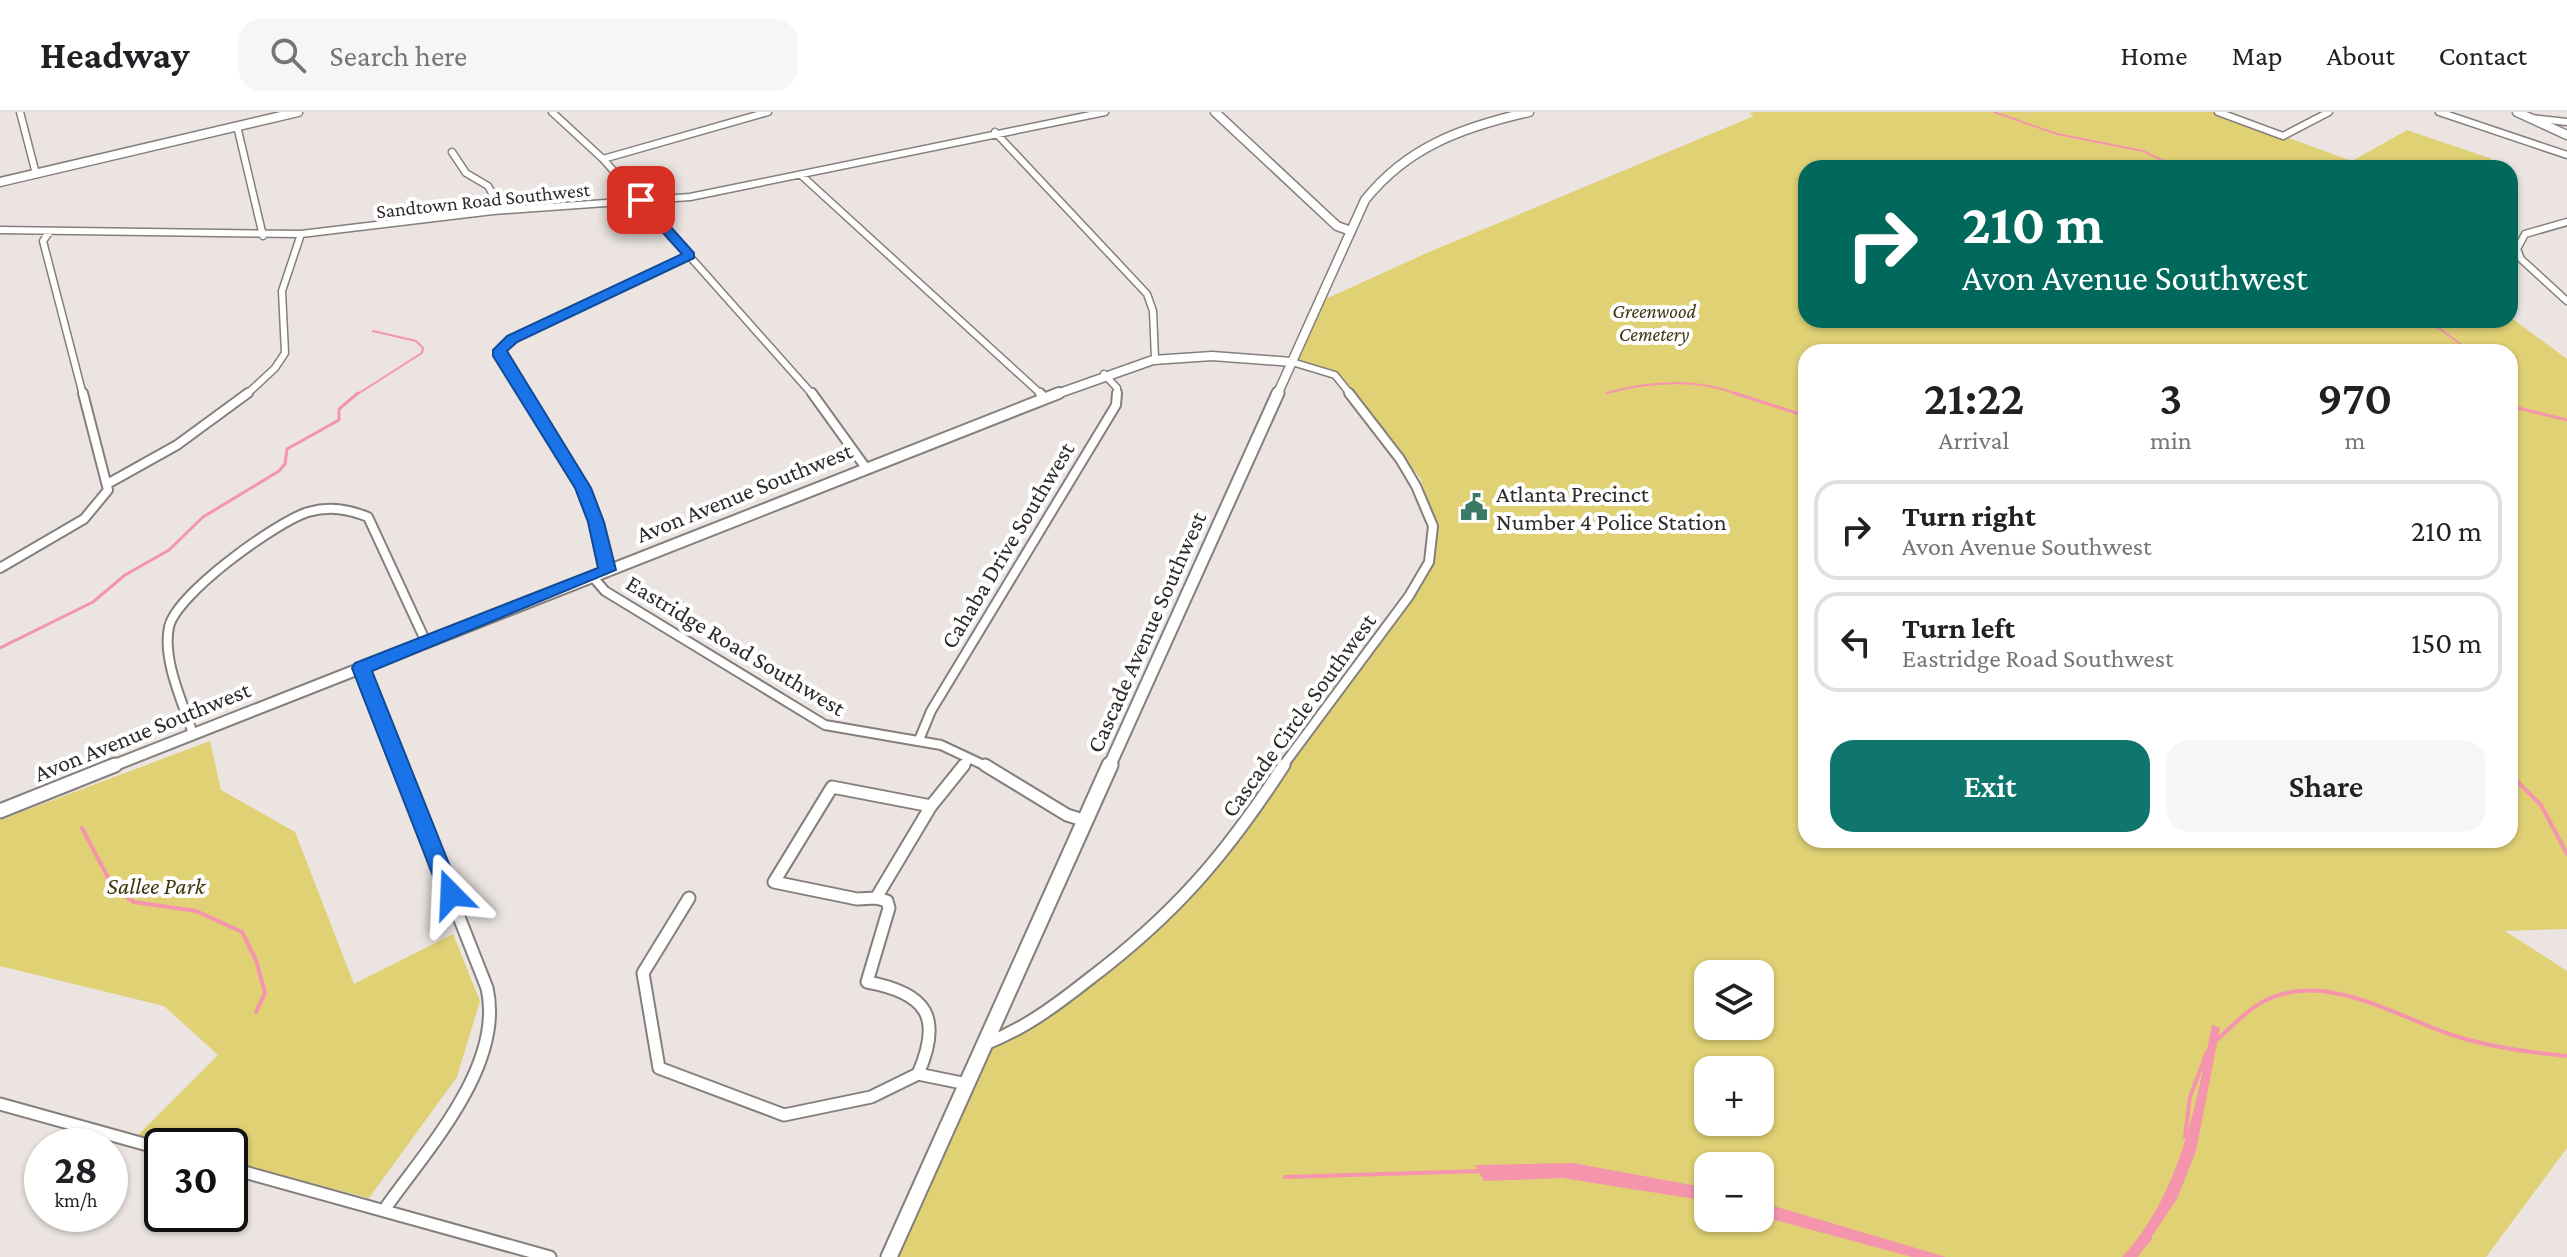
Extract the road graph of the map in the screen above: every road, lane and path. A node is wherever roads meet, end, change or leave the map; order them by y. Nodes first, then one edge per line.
1 (20, 112) edge
2 (298, 112) edge
3 (552, 112) edge
4 (768, 112) edge
5 (1105, 112) edge
6 (1215, 112) edge
7 (1529, 112) edge
8 (2218, 112) edge
9 (2329, 112) edge
10 (2439, 112) edge
11 (2517, 112) edge
12 (2531, 117) junction
13 (2567, 122) edge
14 (237, 126) junction
15 (995, 132) junction
16 (2567, 135) edge
17 (452, 152) dead end
18 (2567, 155) edge
19 (603, 159) junction
20 (36, 174) junction
21 (801, 175) junction
22 (0, 182) edge
23 (641, 200) junction
24 (493, 211) junction
25 (2567, 222) edge
26 (0, 230) edge
27 (50, 231) junction
28 (1351, 231) junction
29 (301, 234) junction
30 (263, 236) junction
31 (2518, 247) edge
32 (2518, 252) edge
33 (690, 255) junction
34 (2567, 301) edge
35 (1155, 358) junction
36 (1292, 362) junction
37 (1104, 374) junction
38 (1044, 397) junction
39 (866, 468) junction
40 (109, 483) junction
41 (0, 568) edge
42 (607, 570) junction
43 (592, 576) junction
44 (426, 642) junction
45 (361, 668) junction
46 (193, 734) junction
47 (919, 740) junction
48 (969, 759) junction
49 (931, 806) junction
50 (0, 811) edge
51 (1086, 821) junction
52 (689, 898) dead end
53 (876, 898) junction
54 (985, 1044) junction
55 (918, 1074) junction
56 (967, 1084) junction
57 (0, 1104) edge
58 (144, 1144) edge
59 (248, 1173) edge
60 (384, 1210) junction
61 (550, 1257) edge
62 (889, 1257) edge

1 - 20 street
2 - 14 street
3 - 19 street
4 - 19 street
5 - 15 street, Sandtown Road Southwest
6 - 28 street
7 - 28 main road, Cascade Avenue Southwest
8 - 9 street
10 - 18 street
11 - 12 street
12 - 13 street
12 - 16 street
14 - 20 street
14 - 30 street
15 - 21 street, Sandtown Road Southwest
15 - 35 street
17 - 24 street
19 - 23 street
20 - 22 street
21 - 23 street, Sandtown Road Southwest
21 - 38 street
23 - 24 street, Sandtown Road Southwest
23 - 33 street
24 - 29 street, Sandtown Road Southwest
25 - 31 street
26 - 27 street, Sandtown Road Southwest
27 - 30 street, Sandtown Road Southwest
27 - 40 street
28 - 36 main road, Cascade Avenue Southwest
29 - 30 street, Sandtown Road Southwest
29 - 40 street
32 - 34 street
33 - 39 street
33 - 42 street, Eastridge Road Southwest
35 - 36 street, Avon Avenue Southwest
35 - 37 street, Avon Avenue Southwest
36 - 51 main road, Cascade Avenue Southwest
36 - 54 street, Cascade Circle Southwest
37 - 38 street, Avon Avenue Southwest
37 - 47 street, Cahaba Drive Southwest
38 - 39 street, Avon Avenue Southwest
39 - 42 street, Avon Avenue Southwest
40 - 41 street
42 - 43 street, Avon Avenue Southwest
43 - 44 street, Avon Avenue Southwest
43 - 47 street, Eastridge Road Southwest
44 - 45 street, Avon Avenue Southwest
44 - 46 street
45 - 46 street, Avon Avenue Southwest
45 - 60 street
46 - 50 street, Avon Avenue Southwest
47 - 48 street, Eastridge Road Southwest
48 - 49 street
48 - 51 street, Eastridge Road Southwest
49 - 53 street
49 - 53 street
51 - 54 main road, Cascade Avenue Southwest
52 - 55 street
53 - 55 street
54 - 56 main road, Cascade Avenue Southwest
55 - 56 street
56 - 62 main road, Cascade Avenue Southwest
57 - 58 street
59 - 60 street
60 - 61 street

